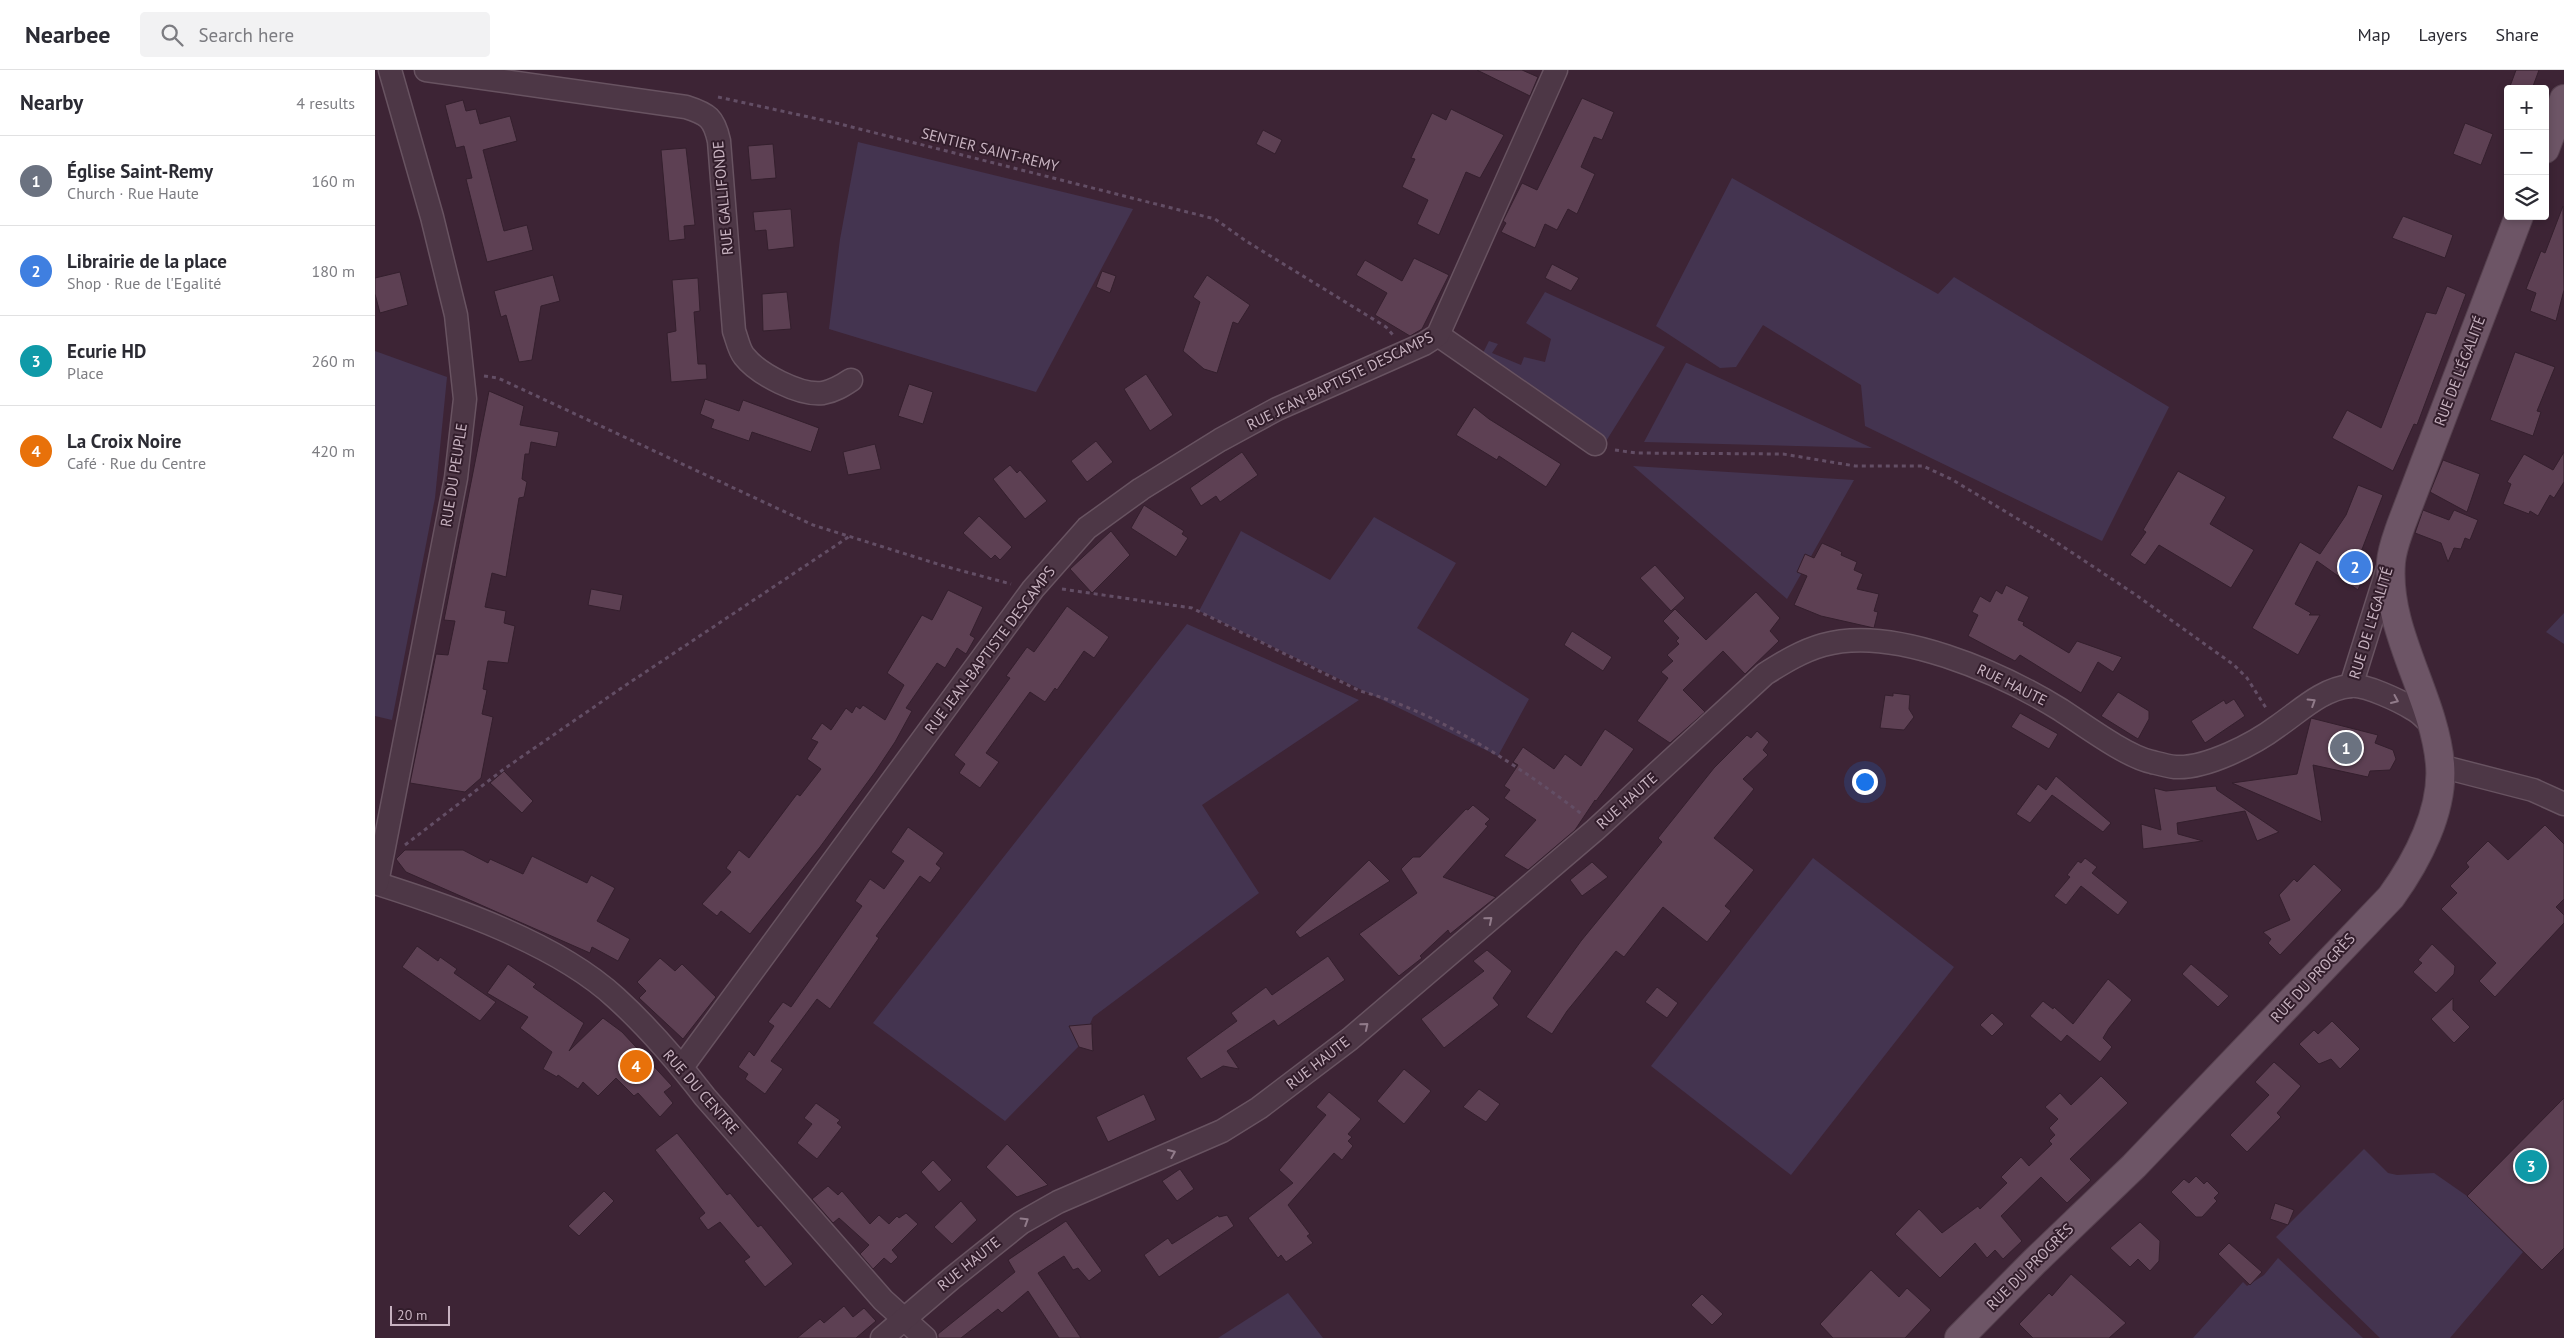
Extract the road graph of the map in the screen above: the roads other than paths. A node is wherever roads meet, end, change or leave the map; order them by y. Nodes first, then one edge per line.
1 (390, 70) edge
2 (426, 70) edge
3 (1555, 70) edge
4 (2564, 100) edge
5 (2549, 138) edge
6 (2517, 220) edge
7 (1438, 335) junction
8 (851, 380) dead end
9 (1595, 444) road end
10 (2401, 525) joint
11 (2391, 560) junction
12 (2351, 686) junction
13 (2433, 726) junction
14 (2440, 766) junction
15 (2564, 804) edge
16 (376, 883) edge
17 (682, 1067) junction
18 (906, 1318) junction
19 (883, 1338) edge
20 (925, 1338) edge
21 (1959, 1338) edge

1 - 16 street, RUE DU PEUPLE
2 - 8 street, RUE GALLIFONDE
3 - 7 street, RUE JEAN-BAPTISTE DESCAMPS
4 - 5 main road
6 - 10 main road, RUE DE L'ÉGALITÉ
7 - 9 street
7 - 17 street, RUE JEAN-BAPTISTE DESCAMPS
10 - 11 main road, RUE DU PROGRÈS
11 - 12 street, RUE DE L'EGALITÉ
11 - 13 main road, RUE DU PROGRÈS
12 -> 13 street
18 -> 12 street, RUE HAUTE
13 - 14 main road, RUE DU PROGRÈS
14 - 15 street
14 - 21 main road, RUE DU PROGRÈS
16 - 17 street, RUE DU CENTRE
17 - 18 street, RUE DU CENTRE
18 - 19 street, RUE HAUTE
18 - 20 street, RUE DU CENTRE

